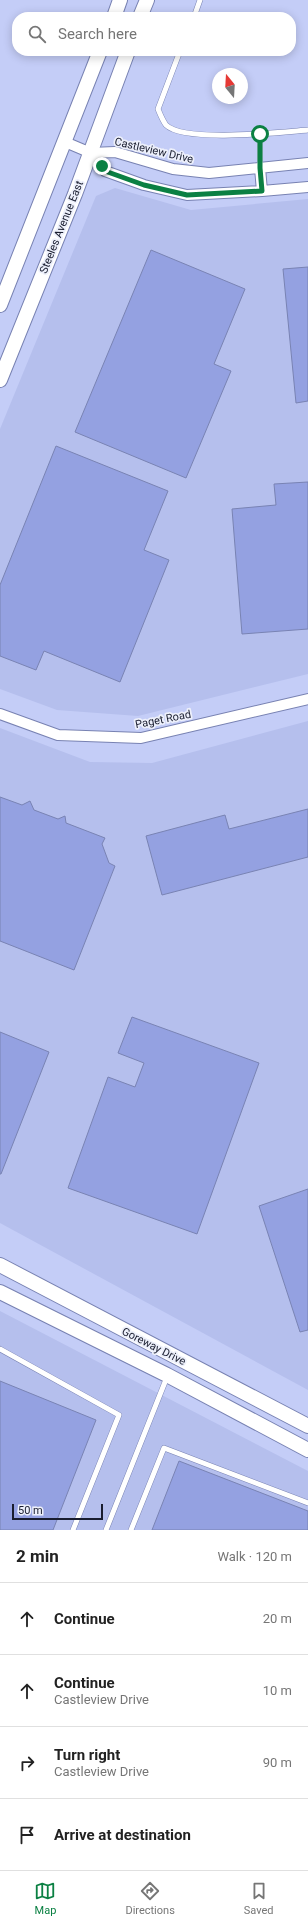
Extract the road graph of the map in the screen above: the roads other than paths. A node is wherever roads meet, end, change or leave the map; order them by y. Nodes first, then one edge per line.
1 (120, 0) edge
2 (147, 0) edge
3 (200, 0) edge
4 (116, 12) edge
5 (142, 12) edge
6 (196, 12) edge
7 (98, 56) edge
8 (126, 56) edge
9 (178, 56) edge
10 (308, 130) edge
11 (260, 134) junction
12 (65, 142) junction
13 (91, 153) junction
14 (308, 163) edge
15 (260, 168) junction
16 (308, 186) edge
17 (262, 191) junction
18 (0, 305) edge
19 (0, 380) edge
20 (308, 699) edge
21 (0, 714) edge
22 (0, 1265) edge
23 (0, 1292) edge
24 (0, 1349) edge
25 (167, 1375) junction
26 (308, 1426) edge
27 (308, 1450) edge
28 (308, 1503) edge
29 (73, 1530) edge
30 (106, 1530) edge
31 (131, 1530) edge

1 - 4 main road
2 - 5 main road
3 - 6 lane
7 - 12 main road
8 - 13 main road, Steeles Avenue East
9 - 11 lane
10 - 11 lane
11 - 15 lane
12 - 13 street, Castleview Drive
12 - 18 main road
13 - 15 street, Castleview Drive
13 - 17 street, Castleview Drive
13 - 19 main road, Steeles Avenue East
14 - 15 street, Castleview Drive
15 - 17 street
16 - 17 street, Castleview Drive
20 - 21 street, Paget Road
22 - 26 main road, Goreway Drive
23 - 25 main road, Goreway Drive
24 - 29 lane
25 - 27 main road, Goreway Drive
25 - 30 lane
28 - 31 lane

